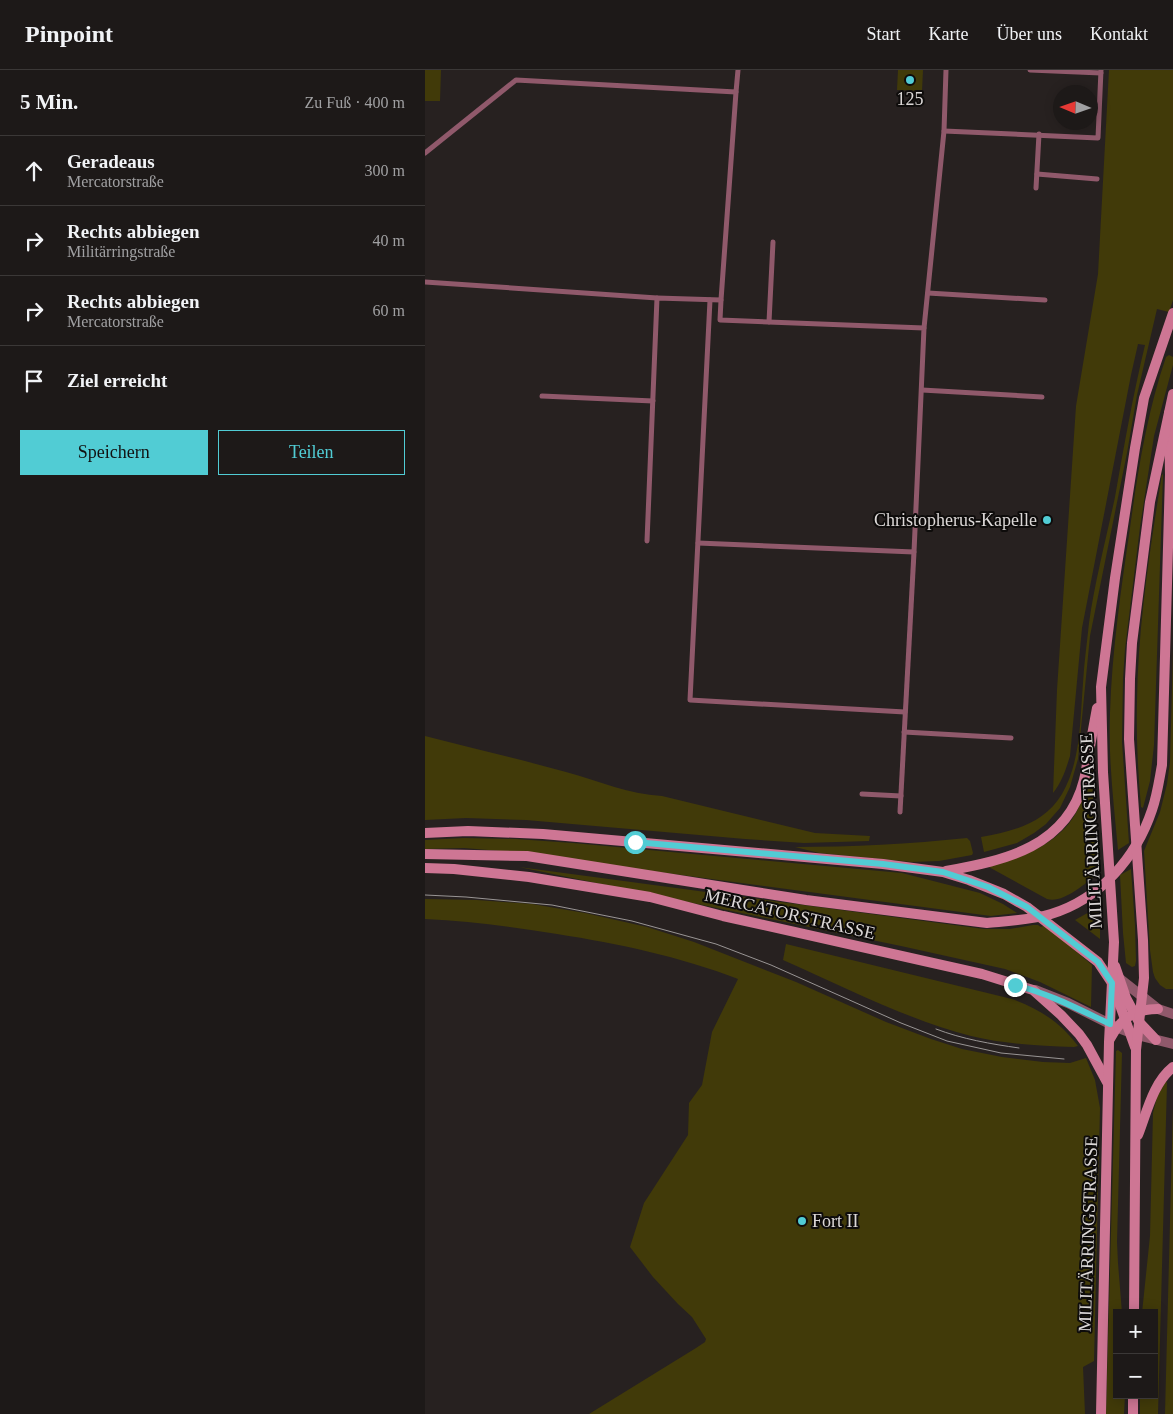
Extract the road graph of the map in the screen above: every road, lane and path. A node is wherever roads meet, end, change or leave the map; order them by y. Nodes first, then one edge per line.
1 (738, 70) edge
2 (947, 70) edge
3 (1030, 70) edge
4 (1101, 72) edge
5 (736, 92) junction
6 (943, 130) junction
7 (1039, 134) junction
8 (425, 152) edge
9 (1037, 174) junction
10 (1097, 178) dead end
11 (1036, 188) dead end
12 (773, 242) dead end
13 (425, 282) edge
14 (928, 293) junction
15 (657, 298) junction
16 (711, 300) junction
17 (721, 300) junction
18 (1045, 300) dead end
19 (1173, 314) edge
20 (769, 322) junction
21 (924, 328) junction
22 (1168, 340) edge
23 (922, 390) junction
24 (1173, 394) edge
25 (542, 396) dead end
26 (1042, 397) dead end
27 (653, 401) junction
28 (1169, 413) junction
29 (647, 541) dead end
30 (698, 543) junction
31 (914, 552) junction
32 (1101, 687) junction
33 (905, 712) junction
34 (904, 732) junction
35 (1011, 738) dead end
36 (862, 794) dead end
37 (901, 796) junction
38 (900, 812) dead end
39 (425, 834) edge
40 (425, 854) edge
41 (425, 868) edge
42 (943, 872) junction
43 (1098, 962) joint
44 (1115, 978) junction
45 (1033, 990) junction
46 (1142, 995) junction
47 (1159, 1009) junction
48 (1173, 1014) edge
49 (1138, 1016) junction
50 (1125, 1020) junction
51 (1113, 1026) junction
52 (1133, 1034) junction
53 (1157, 1040) junction
54 (1173, 1044) edge
55 (1173, 1067) edge
56 (1109, 1085) junction
57 (1135, 1143) junction
58 (1134, 1309) edge
59 (1133, 1399) edge
60 (1101, 1414) edge
61 (1133, 1414) edge

1 - 5 lane
2 - 6 lane
3 - 4 lane
4 - 7 lane
5 - 8 lane
5 - 17 lane
6 - 7 lane
6 - 14 lane
7 - 9 lane
9 - 10 lane
9 - 11 lane
12 - 20 lane
13 - 15 lane
14 - 18 lane
14 - 21 lane
15 - 16 lane
15 - 27 lane
16 - 17 lane
16 - 30 lane
17 - 20 lane
19 - 22 main road, MILITÄRRINGSTRASSE
20 - 21 lane
21 - 23 lane
22 - 32 main road, MILITÄRRINGSTRASSE
23 - 26 lane
23 - 31 lane
24 - 28 main road
25 - 27 lane
27 - 29 lane
28 - 40 main road
28 - 46 main road
30 - 31 lane
30 - 33 lane
31 - 33 lane
32 - 42 main road
32 - 44 main road, MILITÄRRINGSTRASSE
33 - 34 lane
34 - 35 lane
34 - 37 lane
36 - 37 lane
37 - 38 lane
39 - 42 main road
41 - 45 main road, MERCATORSTRASSE
42 - 43 main road
43 - 44 street
44 - 46 street
44 - 49 main road
44 - 50 main road
44 - 51 main road, MILITÄRRINGSTRASSE
45 - 51 street, MERCATORSTRASSE
45 - 56 main road
46 - 47 street
46 - 49 main road
47 - 48 street
47 - 49 main road
49 - 50 main road
49 - 52 main road
49 - 53 main road
50 - 51 main road
50 - 52 main road
51 - 52 street, MERCATORSTRASSE
51 - 56 main road, MILITÄRRINGSTRASSE
52 - 53 street, MERCATORSTRASSE
52 - 57 main road
53 - 54 street, MERCATORSTRASSE
55 - 57 main road
56 - 60 main road, MILITÄRRINGSTRASSE
57 - 58 main road
59 - 61 main road

